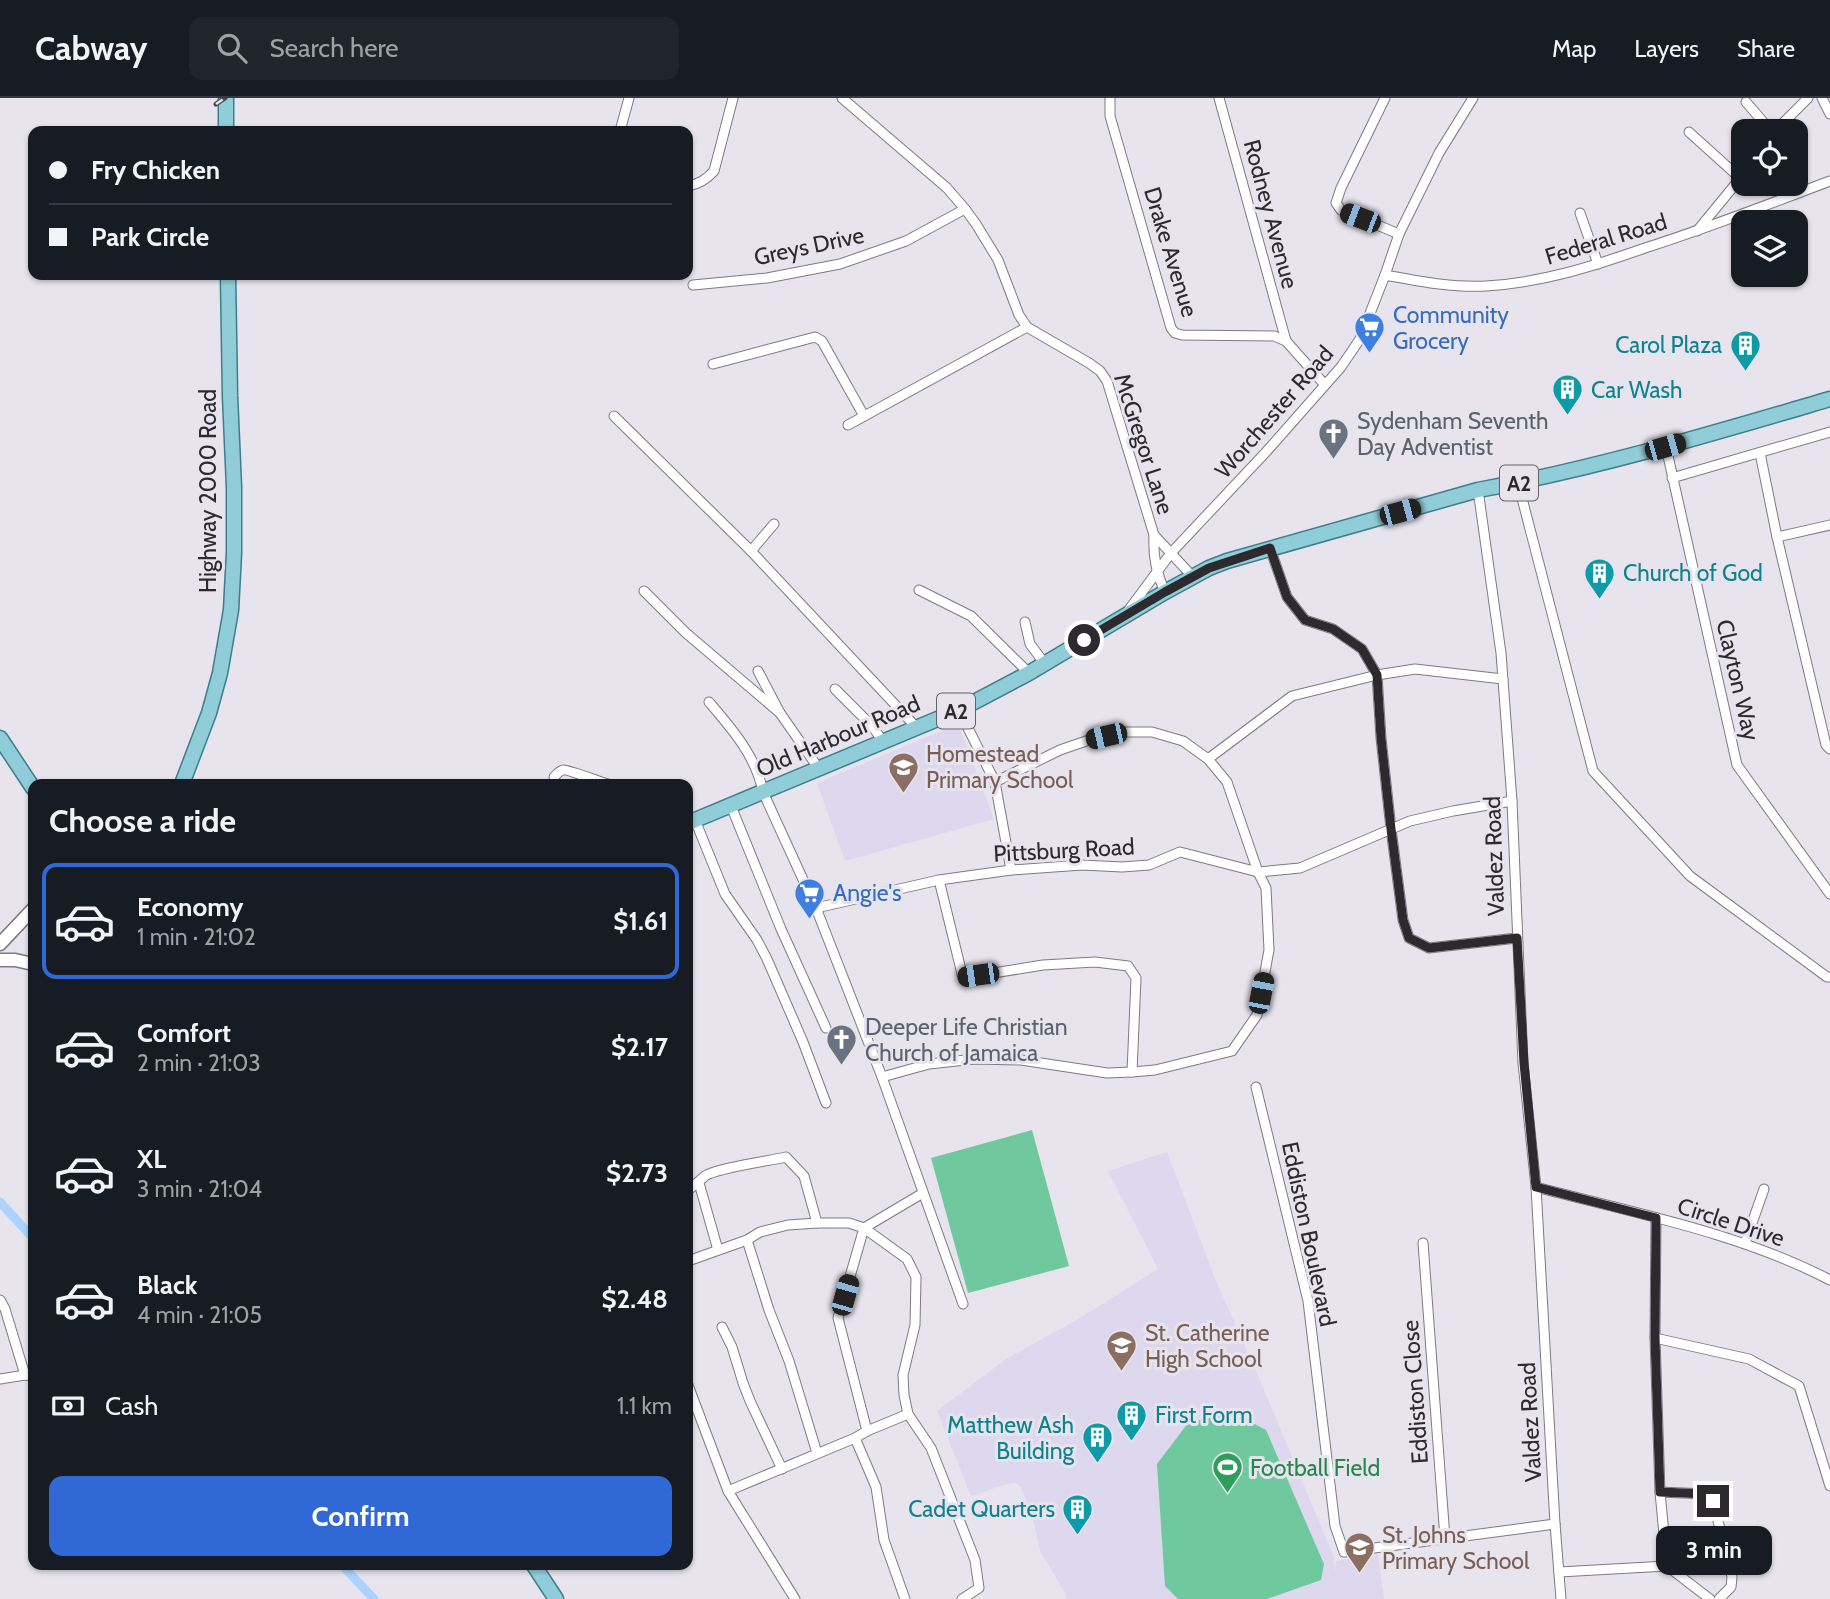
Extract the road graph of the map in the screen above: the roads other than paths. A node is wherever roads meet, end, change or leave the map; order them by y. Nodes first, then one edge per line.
1 (226, 98) edge
2 (629, 98) edge
3 (733, 98) edge
4 (842, 98) edge
5 (1110, 98) edge
6 (1219, 98) edge
7 (1385, 98) edge
8 (1473, 98) edge
9 (1808, 98) edge
10 (1822, 98) edge
11 (1746, 102) dead end
12 (1830, 114) edge
13 (1762, 119) edge
14 (1786, 119) edge
15 (226, 126) edge
16 (621, 126) edge
17 (1689, 132) dead end
18 (1731, 168) edge
19 (1830, 181) edge
20 (693, 185) edge
21 (1731, 190) edge
22 (965, 209) junction
23 (1580, 213) dead end
24 (1697, 231) junction
25 (1399, 234) junction
26 (1598, 264) junction
27 (1385, 275) junction
28 (228, 280) edge
29 (693, 285) dead end
30 (1027, 327) junction
31 (1286, 341) junction
32 (713, 364) dead end
33 (1325, 385) junction
34 (1830, 399) edge
35 (614, 415) dead end
36 (864, 416) junction
37 (848, 425) dead end
38 (1830, 432) edge
39 (1665, 447) junction
40 (1760, 453) junction
41 (1672, 478) junction
42 (1518, 483) junction
43 (1479, 491) junction
44 (774, 524) dead end
45 (1830, 525) edge
46 (1154, 535) junction
47 (1777, 537) junction
48 (1270, 548) junction
49 (751, 551) junction
50 (1171, 553) junction
51 (1156, 572) junction
52 (1193, 577) junction
53 (919, 590) dead end
54 (644, 591) dead end
55 (1165, 592) junction
56 (1124, 617) junction
57 (1025, 622) dead end
58 (1045, 664) junction
59 (758, 671) dead end
60 (1029, 673) junction
61 (1377, 675) junction
62 (1503, 679) junction
63 (835, 689) dead end
64 (709, 702) dead end
65 (959, 710) junction
66 (780, 713) junction
67 (917, 728) junction
68 (0, 738) edge
69 (883, 742) junction
70 (1830, 749) edge
71 (1208, 759) junction
72 (819, 769) junction
73 (554, 777) dead end
74 (185, 779) edge
75 (591, 779) edge
76 (28, 780) edge
77 (995, 782) junction
78 (763, 792) junction
79 (1512, 801) junction
80 (731, 806) junction
81 (693, 821) edge
82 (693, 823) edge
83 (1391, 829) junction
84 (1011, 870) junction
85 (1258, 872) junction
86 (939, 880) junction
87 (1830, 894) edge
88 (816, 908) junction
89 (28, 914) edge
90 (1517, 938) junction
91 (0, 944) edge
92 (0, 960) edge
93 (28, 963) edge
94 (1830, 977) edge
95 (826, 1028) dead end
96 (1132, 1072) junction
97 (882, 1077) junction
98 (1255, 1087) dead end
99 (826, 1102) dead end
100 (699, 1183) junction
101 (693, 1187) edge
102 (1536, 1187) junction
103 (1764, 1189) dead end
104 (923, 1193) junction
105 (1656, 1218) junction
106 (817, 1223) junction
107 (864, 1228) junction
108 (747, 1240) junction
109 (1423, 1242) dead end
110 (1745, 1243) junction
111 (718, 1250) junction
112 (693, 1259) edge
113 (1830, 1280) edge
114 (0, 1300) edge
115 (963, 1304) dead end
116 (722, 1327) dead end
117 (1655, 1338) junction
118 (28, 1372) edge
119 (28, 1375) edge
120 (0, 1379) edge
121 (693, 1398) edge
122 (908, 1414) junction
123 (867, 1431) junction
124 (855, 1438) junction
125 (817, 1453) junction
126 (782, 1469) junction
127 (1830, 1486) edge
128 (728, 1491) junction
129 (1660, 1492) junction
130 (1555, 1524) junction
131 (1445, 1538) junction
132 (1668, 1566) junction
133 (537, 1570) edge
134 (1559, 1572) junction
135 (555, 1599) edge
136 (795, 1599) edge
137 (905, 1599) edge
138 (962, 1599) edge
139 (1561, 1599) edge
140 (1710, 1599) edge
141 (1719, 1599) edge

1 - 15 main road
2 - 16 street
3 - 20 street
4 - 22 street
5 - 31 street, Drake Avenue
6 - 31 street, Rodney Avenue
7 - 25 street
8 - 25 street, Worchester Road
9 - 14 street
10 - 12 street
11 - 13 street
17 - 18 street
19 - 24 street, Federal Road
21 - 24 street
22 - 29 street, Greys Drive
22 - 30 street
23 - 26 street
24 - 26 street, Federal Road
25 - 27 street, Worchester Road
26 - 27 street, Federal Road
27 - 33 street, Worchester Road
28 - 74 main road, Highway 2000 Road
30 - 36 street
30 - 46 street, McGregor Lane
31 - 33 street
32 - 36 street
33 - 50 street, Worchester Road
34 - 39 main road, Old Harbour Road / A2
35 - 49 street
36 - 37 street
38 - 40 street
39 - 41 street, Clayton Way
39 - 42 main road, Old Harbour Road / A2
40 - 41 street
40 - 47 street
41 - 87 street, Clayton Way
42 - 43 main road, Old Harbour Road / A2
42 - 94 street
43 - 48 main road, Old Harbour Road / A2
43 - 62 street, Valdez Road
44 - 49 street
45 - 47 street
46 - 50 street, McGregor Lane
46 - 51 street, McGregor Lane
47 - 70 street
48 - 52 main road, Old Harbour Road / A2
48 - 61 street
49 - 67 street
50 - 51 street, Worchester Road
50 - 52 street, McGregor Lane
51 - 55 street
51 - 56 street, Worchester Road
52 - 55 main road, Old Harbour Road / A2
53 - 60 street
54 - 66 street
55 - 56 main road, Old Harbour Road / A2
56 - 58 main road, Old Harbour Road / A2
57 - 58 street
58 - 60 main road, Old Harbour Road / A2
59 - 66 street
60 - 65 main road, Old Harbour Road / A2
61 - 62 street
61 - 71 street
61 - 83 street
62 - 79 street, Valdez Road
63 - 69 street
64 - 78 street
65 - 67 main road, Old Harbour Road / A2
65 - 77 street
66 - 72 street
67 - 69 main road, Old Harbour Road / A2
68 - 76 main road
69 - 72 main road, Old Harbour Road / A2
71 - 77 street
71 - 85 street
72 - 78 main road, Old Harbour Road / A2
73 - 75 street
77 - 84 street
78 - 80 main road, Old Harbour Road / A2
78 - 88 street
79 - 83 street, Pittsburg Road
79 - 90 street, Valdez Road
80 - 81 main road, Old Harbour Road / A2
80 - 95 street
82 - 99 street
83 - 85 street, Pittsburg Road
83 - 90 street
84 - 85 street, Pittsburg Road
84 - 86 street, Pittsburg Road
85 - 96 street
86 - 88 street, Pittsburg Road
86 - 96 street
88 - 97 street
89 - 91 main road
90 - 102 street, Valdez Road
92 - 93 main road
96 - 97 street
97 - 104 street
98 - 131 street, Eddiston Boulevard
100 - 101 street
100 - 106 street
100 - 111 street
102 - 105 street, Circle Drive
102 - 130 street, Valdez Road
103 - 110 street
104 - 107 street
104 - 115 street
105 - 110 street, Circle Drive
105 - 117 street
106 - 107 street
106 - 108 street
107 - 122 street
107 - 123 street
108 - 111 street
108 - 125 street
109 - 131 street, Eddiston Close
110 - 113 street, Circle Drive
111 - 112 street
114 - 118 street
116 - 126 street
117 - 127 street
117 - 129 street
119 - 120 street
121 - 128 street
122 - 123 street
122 - 138 street
123 - 124 street
124 - 125 street
124 - 137 street
125 - 126 street
126 - 128 street
128 - 136 street
129 - 132 street
129 - 141 street
130 - 131 street, Eddiston Boulevard
130 - 134 street, Valdez Road
132 - 134 street
132 - 140 street
133 - 135 main road
134 - 139 street, Valdez Road

